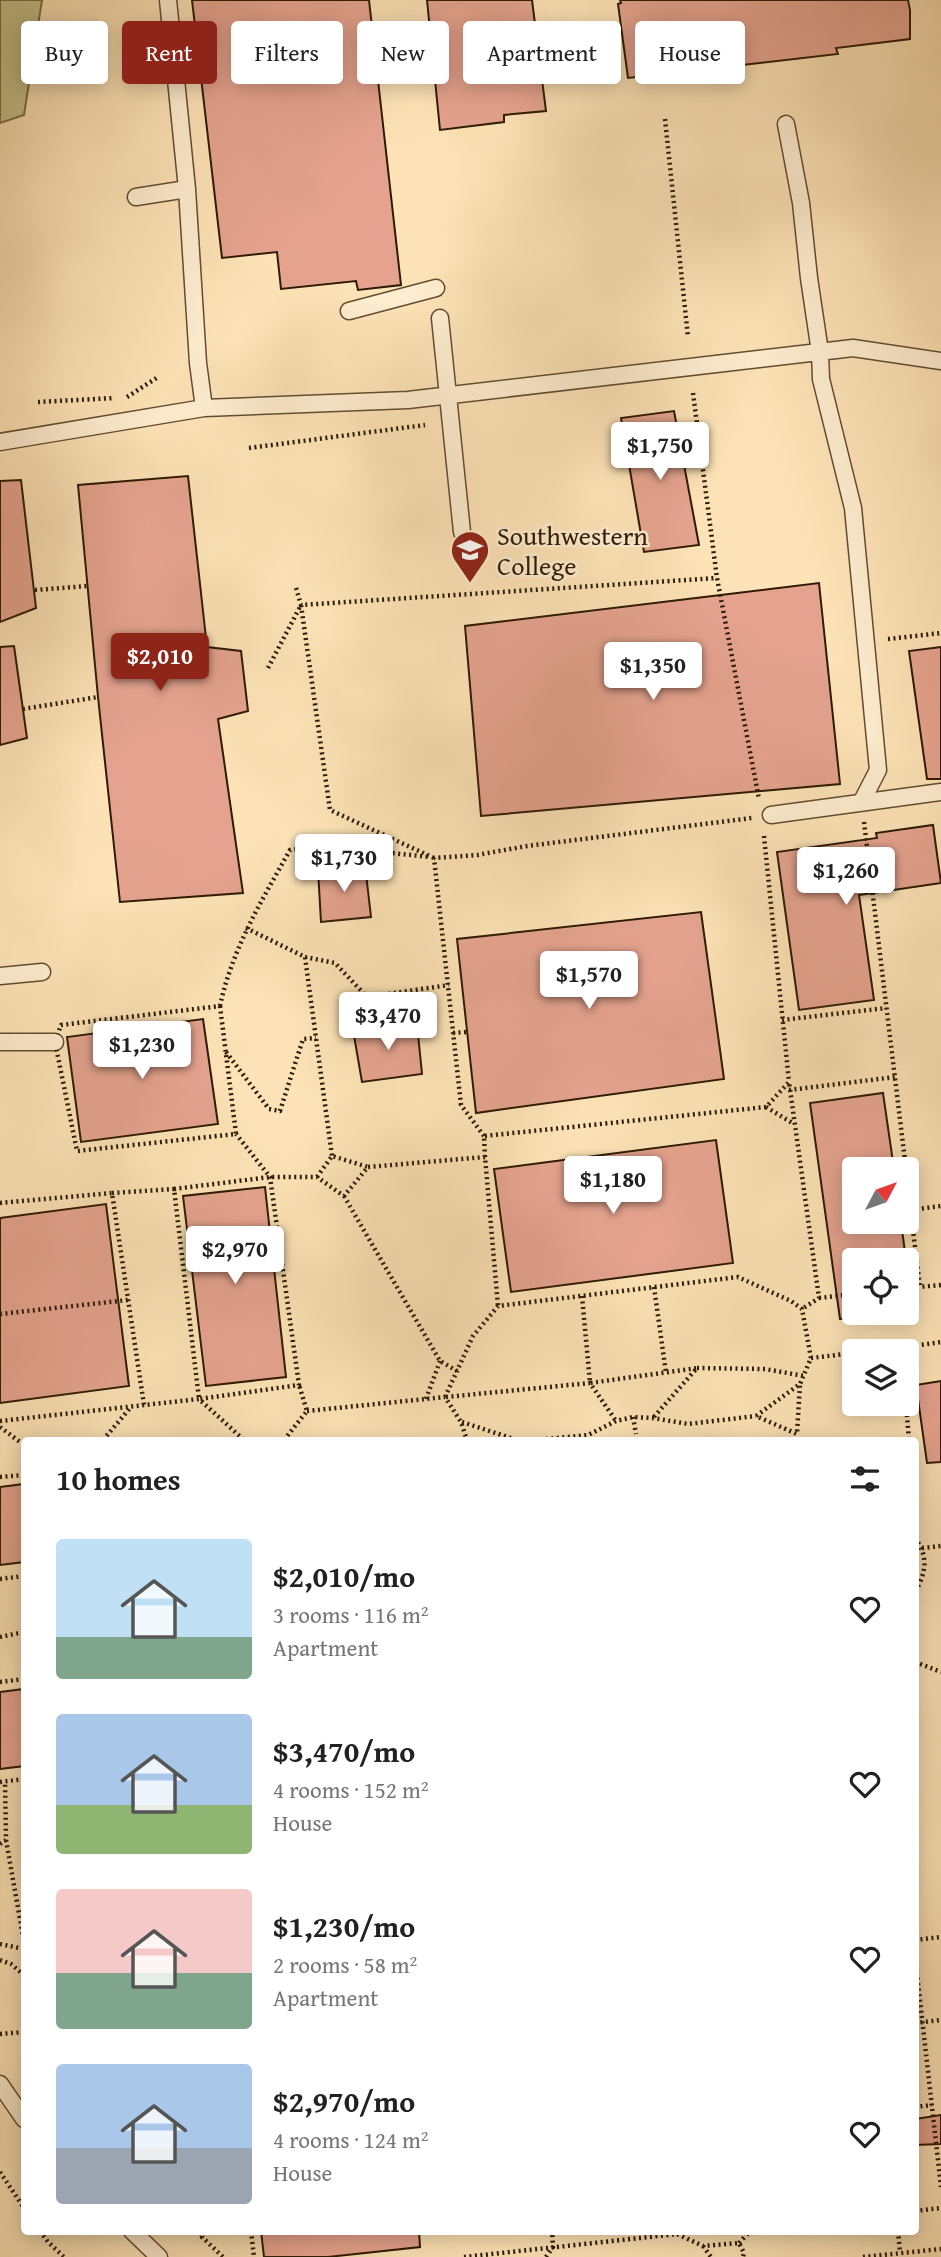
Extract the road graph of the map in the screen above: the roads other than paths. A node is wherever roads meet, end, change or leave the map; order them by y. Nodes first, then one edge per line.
1 (168, 0) edge
2 (786, 124) dead end
3 (187, 189) junction
4 (136, 197) dead end
5 (436, 288) dead end
6 (349, 311) dead end
7 (440, 318) dead end
8 (820, 352) junction
9 (941, 361) edge
10 (449, 395) junction
11 (204, 408) junction
12 (0, 442) edge
13 (462, 532) dead end
14 (941, 792) edge
15 (861, 803) junction
16 (764, 812) road end
17 (42, 972) dead end
18 (0, 976) edge
19 (0, 1042) edge
20 (55, 1042) road end
21 (0, 2084) edge
22 (21, 2115) edge
23 (136, 2235) edge
24 (159, 2257) edge

1 - 3 lane
2 - 8 lane
3 - 4 lane
3 - 11 lane
5 - 6 lane
7 - 10 lane
8 - 9 lane
8 - 10 lane
8 - 15 lane
10 - 11 lane
10 - 13 lane
11 - 12 lane
14 - 15 lane
15 - 16 lane
17 - 18 lane
19 - 20 lane
21 - 22 lane
23 - 24 lane

